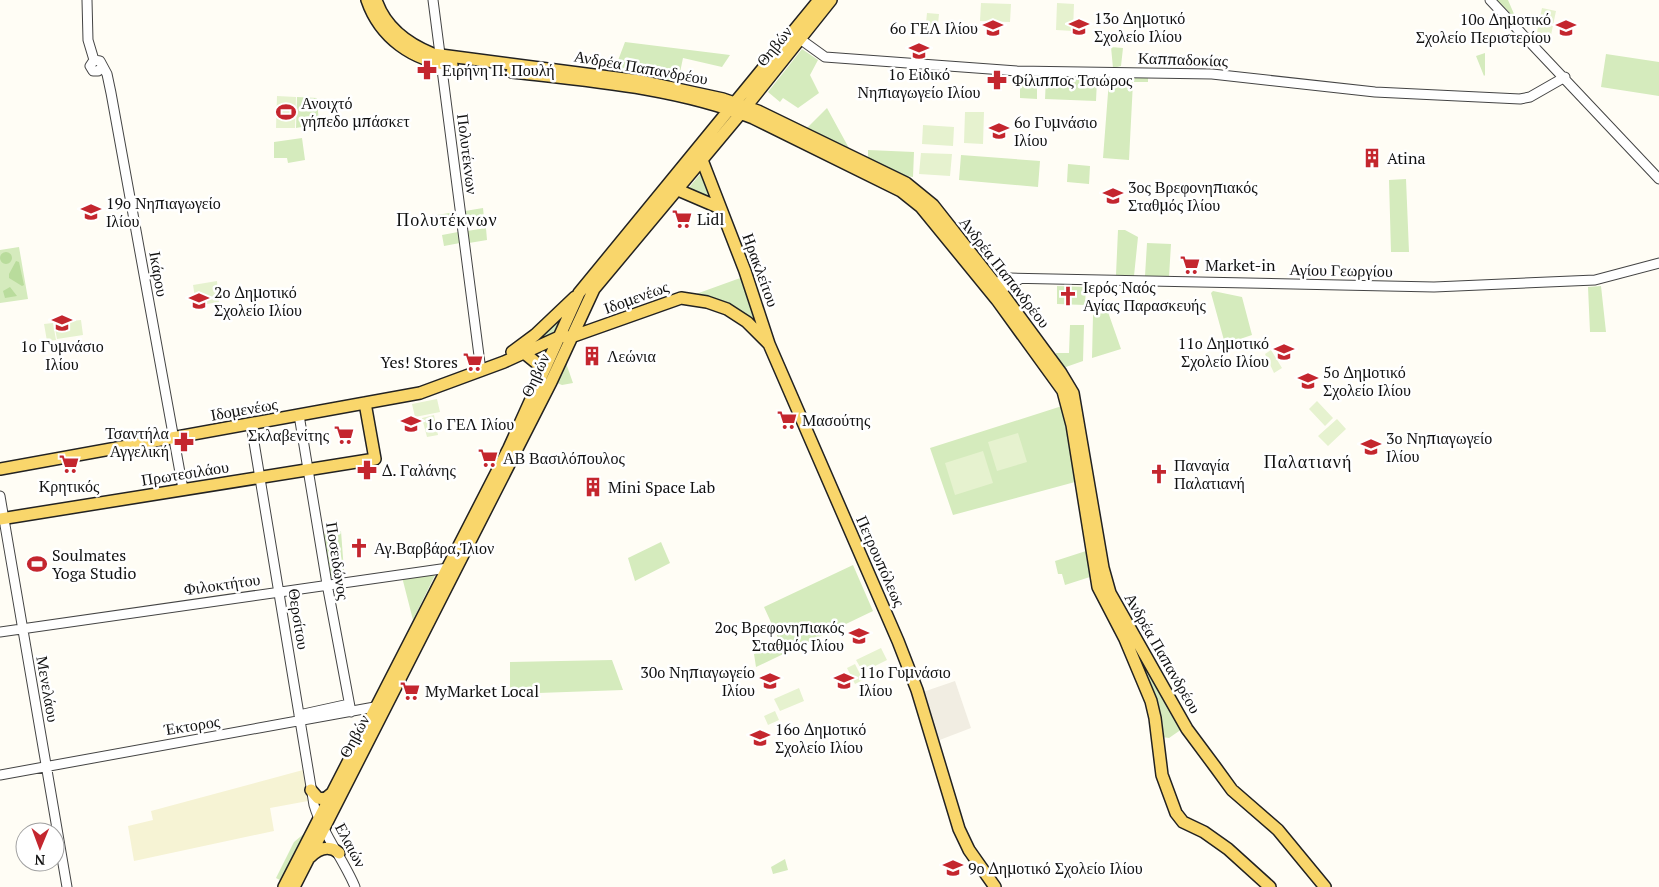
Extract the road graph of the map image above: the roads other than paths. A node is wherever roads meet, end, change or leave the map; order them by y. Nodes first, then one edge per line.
1 (86, 0) edge
2 (367, 0) edge
3 (376, 0) edge
4 (432, 0) edge
5 (819, 0) edge
6 (832, 0) edge
7 (1490, 0) edge
8 (800, 39) junction
9 (441, 60) junction
10 (1565, 77) junction
11 (738, 108) junction
12 (702, 160) junction
13 (1659, 179) edge
14 (672, 187) junction
15 (720, 208) junction
16 (1659, 264) edge
17 (993, 288) junction
18 (579, 294) junction
19 (681, 298) joint
20 (566, 337) junction
21 (769, 344) junction
22 (523, 352) junction
23 (486, 369) junction
24 (541, 378) junction
25 (365, 403) junction
26 (299, 415) junction
27 (251, 424) junction
28 (174, 438) junction
29 (308, 469) junction
30 (0, 470) edge
31 (260, 477) junction
32 (183, 489) junction
33 (0, 496) edge
34 (2, 519) edge
35 (448, 568) junction
36 (326, 584) junction
37 (279, 591) junction
38 (22, 628) junction
39 (0, 632) edge
40 (388, 705) junction
41 (375, 707) junction
42 (350, 708) junction
43 (300, 718) junction
44 (46, 766) junction
45 (0, 774) edge
46 (311, 790) junction
47 (331, 794) junction
48 (321, 823) junction
49 (339, 853) junction
50 (308, 858) junction
51 (67, 887) edge
52 (284, 887) edge
53 (294, 887) edge
54 (355, 887) edge
55 (995, 887) edge
56 (1270, 887) edge
57 (1325, 887) edge

1 - 28 street, Ικάρου
2 - 9 main road, Ανδρέα Παπανδρέου
3 - 9 main road, Ανδρέα Παπανδρέου
4 - 9 street, Πολυτέκνων
5 - 11 main road, Θηβών
6 - 8 main road, Θηβών
7 - 10 street
8 - 10 street, Καππαδοκίας
8 - 11 main road, Θηβών
9 - 11 main road, Ανδρέα Παπανδρέου
9 - 23 street, Πολυτέκνων
10 - 13 street
11 - 12 main road, Θηβών
11 - 14 main road, Θηβών
11 - 17 main road, Ανδρέα Παπανδρέου
12 - 14 main road, Θηβών
12 - 15 main road, Ηρακλείτου
14 - 15 main road
14 - 18 main road, Θηβών
14 - 20 main road, Θηβών
15 - 21 main road, Ηρακλείτου
16 - 17 street, Αγίου Γεωργίου
17 - 56 main road, Ανδρέα Παπανδρέου
17 - 57 main road, Ανδρέα Παπανδρέου
18 - 20 main road, Θηβών
18 - 23 main road, Ιδομενέως
19 - 20 main road, Ιδομενέως
19 - 21 main road, Πετρουπόλεως
20 - 22 main road, Ιδομενέως
20 - 24 main road, Θηβών
20 - 40 main road, Θηβών
21 - 55 main road, Πετρουπόλεως
22 - 23 main road, Ιδομενέως
22 - 24 main road
23 - 25 main road, Ιδομενέως
24 - 35 main road, Θηβών
25 - 26 main road, Ιδομενέως
25 - 29 main road, Πρωτεσιλάου
26 - 27 main road, Ιδομενέως
26 - 29 street, Ποσειδώνος
27 - 28 main road, Ιδομενέως
27 - 31 street, Θερσίτου
28 - 30 main road, Ιδομενέως
28 - 32 street, Ικάρου
29 - 31 main road, Πρωτεσιλάου
29 - 36 street, Ποσειδώνος
31 - 32 main road, Πρωτεσιλάου
31 - 37 street, Θερσίτου
32 - 34 main road, Πρωτεσιλάου
33 - 34 street, Μενελάου
34 - 38 street, Μενελάου
35 - 36 street, Φιλοκτήτου
35 - 41 main road, Θηβών
36 - 37 street, Φιλοκτήτου
36 - 42 street, Ποσειδώνος
37 - 38 street, Φιλοκτήτου
37 - 43 street, Θερσίτου
38 - 39 street, Φιλοκτήτου
38 - 44 street, Μενελάου
40 - 41 street, Έκτορος
40 - 48 main road, Θηβών
41 - 42 street, Έκτορος
41 - 47 main road, Θηβών
42 - 43 street, Έκτορος
43 - 44 street, Έκτορος
43 - 46 street, Θερσίτου
44 - 45 street, Έκτορος
44 - 51 street, Μενελάου
46 - 47 main road
46 - 48 street, Θερσίτου
47 - 48 main road, Θηβών
48 - 49 street, Ελαιών
48 - 50 main road, Θηβών
48 - 52 main road, Θηβών
49 - 50 main road
49 - 54 street, Ελαιών
50 - 53 main road, Θηβών

